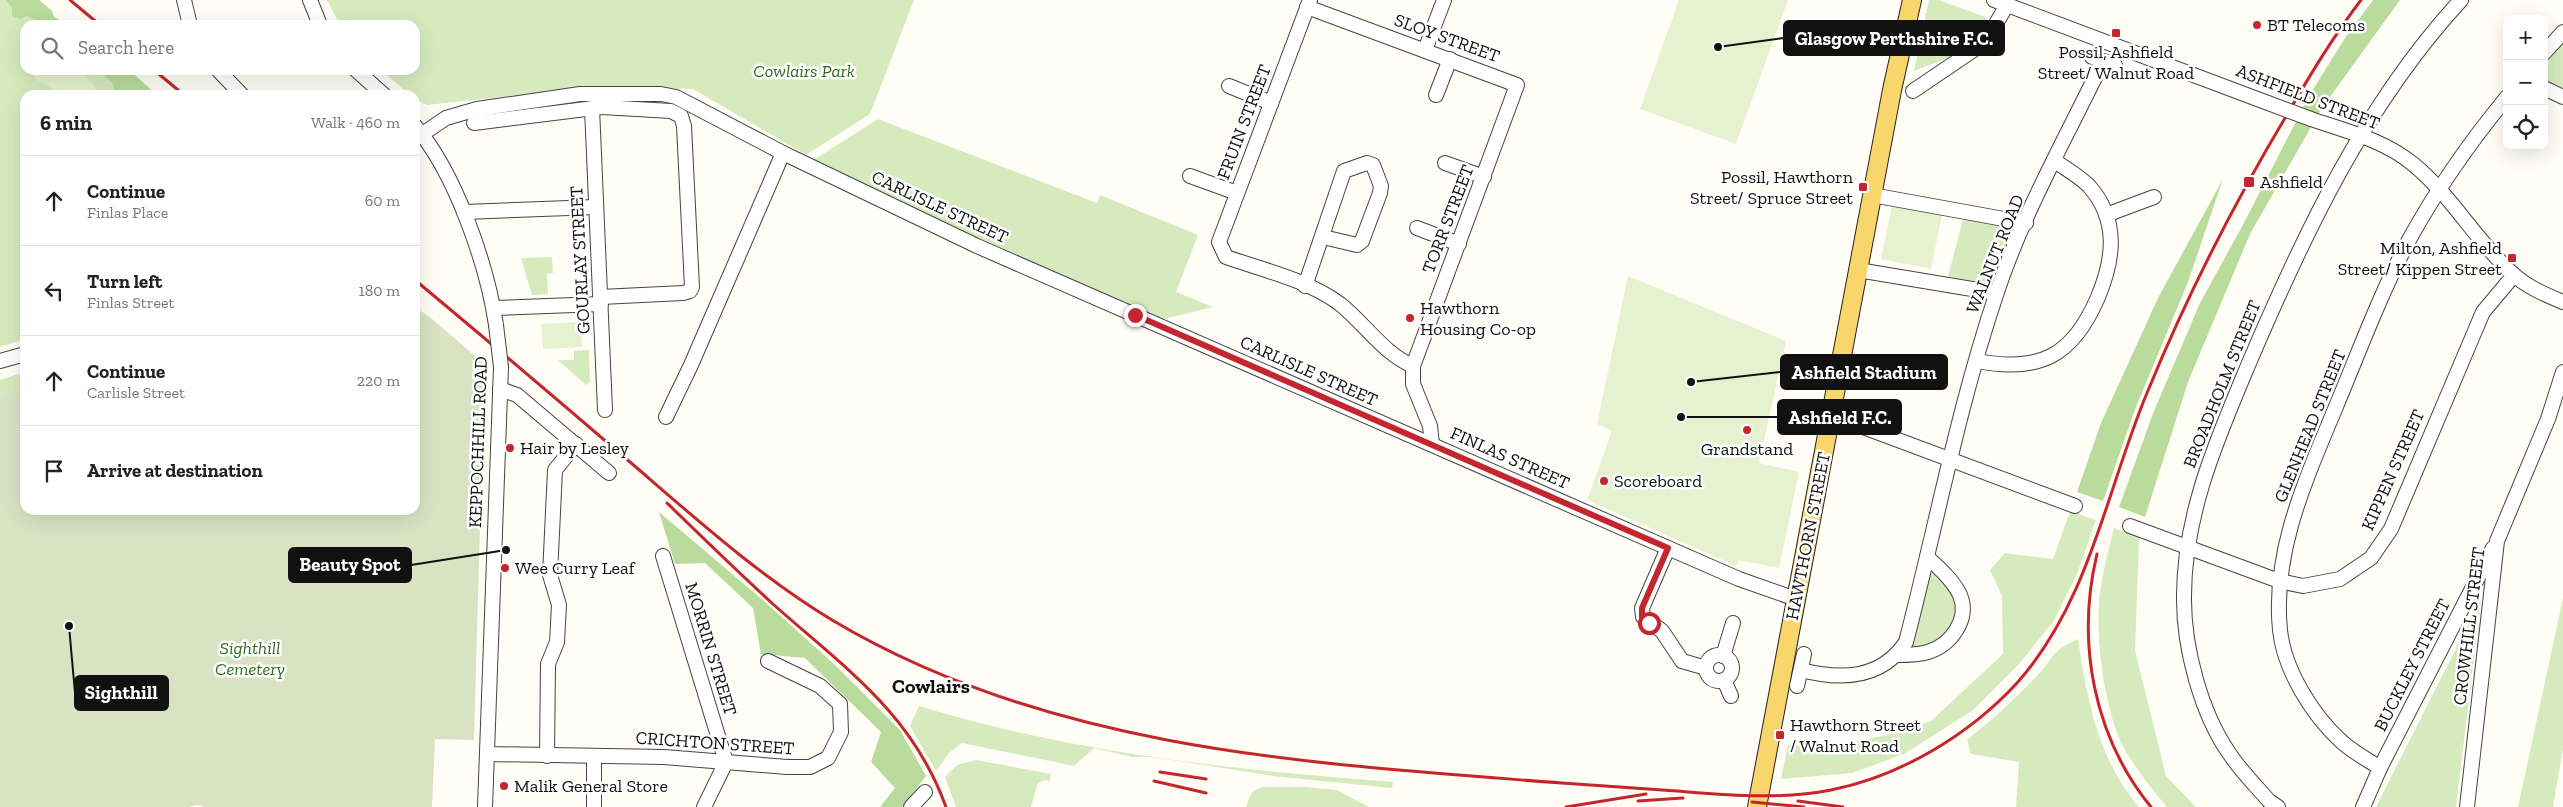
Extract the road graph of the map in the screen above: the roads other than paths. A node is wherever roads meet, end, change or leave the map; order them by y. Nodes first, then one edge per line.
1 (184, 0) edge
2 (310, 0) edge
3 (1444, 0) edge
4 (1912, 0) edge
5 (2461, 0) edge
6 (2000, 2) edge
7 (1309, 4) edge
8 (189, 20) edge
9 (318, 20) edge
10 (2563, 32) edge
11 (2548, 49) edge
12 (1426, 50) junction
13 (1450, 59) junction
14 (2104, 61) dead end
15 (223, 75) edge
16 (362, 75) edge
17 (1517, 84) joint
18 (1229, 86) dead end
19 (237, 90) edge
20 (378, 90) edge
21 (2548, 90) edge
22 (1913, 91) dead end
23 (1436, 95) dead end
24 (2563, 97) edge
25 (1271, 103) junction
26 (2503, 103) edge
27 (592, 108) junction
28 (474, 123) dead end
29 (420, 131) edge
30 (2360, 136) junction
31 (420, 137) edge
32 (783, 153) junction
33 (2055, 161) junction
34 (1445, 163) dead end
35 (1190, 176) dead end
36 (1484, 177) junction
37 (2440, 188) junction
38 (1237, 193) junction
39 (1872, 195) junction
40 (2154, 197) dead end
41 (596, 207) junction
42 (464, 212) junction
43 (2106, 215) junction
44 (2026, 223) junction
45 (1417, 228) dead end
46 (1323, 237) junction
47 (1459, 244) junction
48 (1858, 270) junction
49 (2514, 275) junction
50 (1305, 286) junction
51 (1996, 293) junction
52 (601, 300) junction
53 (2563, 302) edge
54 (494, 308) junction
55 (20, 355) edge
56 (0, 361) edge
57 (1977, 361) junction
58 (1413, 366) junction
59 (2563, 372) edge
60 (500, 389) junction
61 (605, 410) dead end
62 (1831, 415) junction
63 (666, 416) dead end
64 (576, 444) junction
65 (1432, 444) junction
66 (1950, 461) junction
67 (607, 472) dead end
68 (2075, 506) dead end
69 (2130, 526) dead end
70 (2497, 541) junction
71 (2188, 547) junction
72 (1668, 548) junction
73 (663, 556) dead end
74 (1927, 558) junction
75 (2279, 581) junction
76 (1796, 599) junction
77 (1733, 623) dead end
78 (1804, 654) dead end
79 (1897, 655) junction
80 (1723, 656) junction
81 (768, 661) dead end
82 (1706, 668) junction
83 (1801, 670) junction
84 (1724, 680) junction
85 (1798, 686) dead end
86 (1731, 696) dead end
87 (487, 754) junction
88 (547, 756) junction
89 (594, 756) junction
90 (726, 762) junction
91 (2380, 768) junction
92 (925, 792) dead end
93 (485, 807) edge
94 (594, 807) edge
95 (704, 807) edge
96 (911, 807) edge
97 (1757, 807) edge
98 (2278, 807) edge
99 (2362, 807) edge
100 (2467, 807) edge

1 - 8 street
2 - 9 street
3 - 12 street
4 - 39 main road, HAWTHORN STREET
5 - 30 street, BROADHOLM STREET
6 - 22 street
6 - 30 street, ASHFIELD STREET, bridge
7 - 12 street, SLOY STREET
7 - 25 street, FRUIN STREET
10 - 11 street
12 - 13 street, SLOY STREET
13 - 17 street, SLOY STREET
13 - 23 street
14 - 33 street, WALNUT ROAD
15 - 19 street
16 - 20 street
17 - 36 street, TORR STREET
18 - 25 street
21 - 24 street
25 - 38 street, FRUIN STREET
26 - 37 street, GLENHEAD STREET
27 - 28 street
27 - 41 street, GOURLAY STREET
27 - 52 street
29 - 32 street, CARLISLE STREET
30 - 37 street, ASHFIELD STREET
30 - 71 street, BROADHOLM STREET
31 - 42 street, KEPPOCHHILL ROAD
32 - 63 street
32 - 65 street, CARLISLE STREET
33 - 43 street
33 - 44 street, WALNUT ROAD
34 - 36 street
35 - 38 street
36 - 47 street, TORR STREET
37 - 49 street, ASHFIELD STREET
37 - 75 street, GLENHEAD STREET
38 - 50 street, FRUIN STREET
39 - 44 street
39 - 48 main road, HAWTHORN STREET
40 - 43 street
41 - 42 street
41 - 52 street, GOURLAY STREET
42 - 54 street, KEPPOCHHILL ROAD
43 - 57 street
44 - 51 street, WALNUT ROAD
45 - 47 street
46 - 46 street
46 - 50 street
47 - 58 street, TORR STREET
48 - 51 street
48 - 62 main road, HAWTHORN STREET
49 - 53 street, ASHFIELD STREET
49 - 75 street, KIPPEN STREET
50 - 58 street
51 - 57 street, WALNUT ROAD
52 - 54 street
52 - 61 street, GOURLAY STREET
54 - 60 street, KEPPOCHHILL ROAD, bridge
55 - 56 street
57 - 66 street, WALNUT ROAD
58 - 65 street, FINLAS STREET
59 - 70 street, CROWHILL STREET
60 - 64 street
60 - 87 street, KEPPOCHHILL ROAD
62 - 66 street
62 - 76 main road, HAWTHORN STREET
64 - 67 street
64 - 88 street
65 - 72 street, FINLAS STREET
66 - 68 street
66 - 74 street, WALNUT ROAD
69 - 71 street, KIPPEN STREET
70 - 91 street, BUCKLEY STREET
70 - 100 street, CROWHILL STREET
71 - 75 street, KIPPEN STREET
71 - 98 street, BROADHOLM STREET
72 - 76 street, FINLAS STREET
72 - 82 street
73 - 90 street, MORRIN STREET
74 - 79 street, WALNUT ROAD
74 - 79 street
75 - 91 street, GLENHEAD STREET
76 - 97 main road, HAWTHORN STREET
77 - 80 street
78 - 83 street
79 - 83 street
80 - 82 street
80 - 84 street
81 - 90 street, CRICHTON STREET
82 - 84 street
83 - 85 street
84 - 86 street
87 - 88 street, CRICHTON STREET
87 - 93 street, KEPPOCHHILL ROAD
88 - 89 street, CRICHTON STREET
89 - 90 street, CRICHTON STREET
89 - 94 street
90 - 95 street
91 - 99 street, BUCKLEY STREET
92 - 96 street

